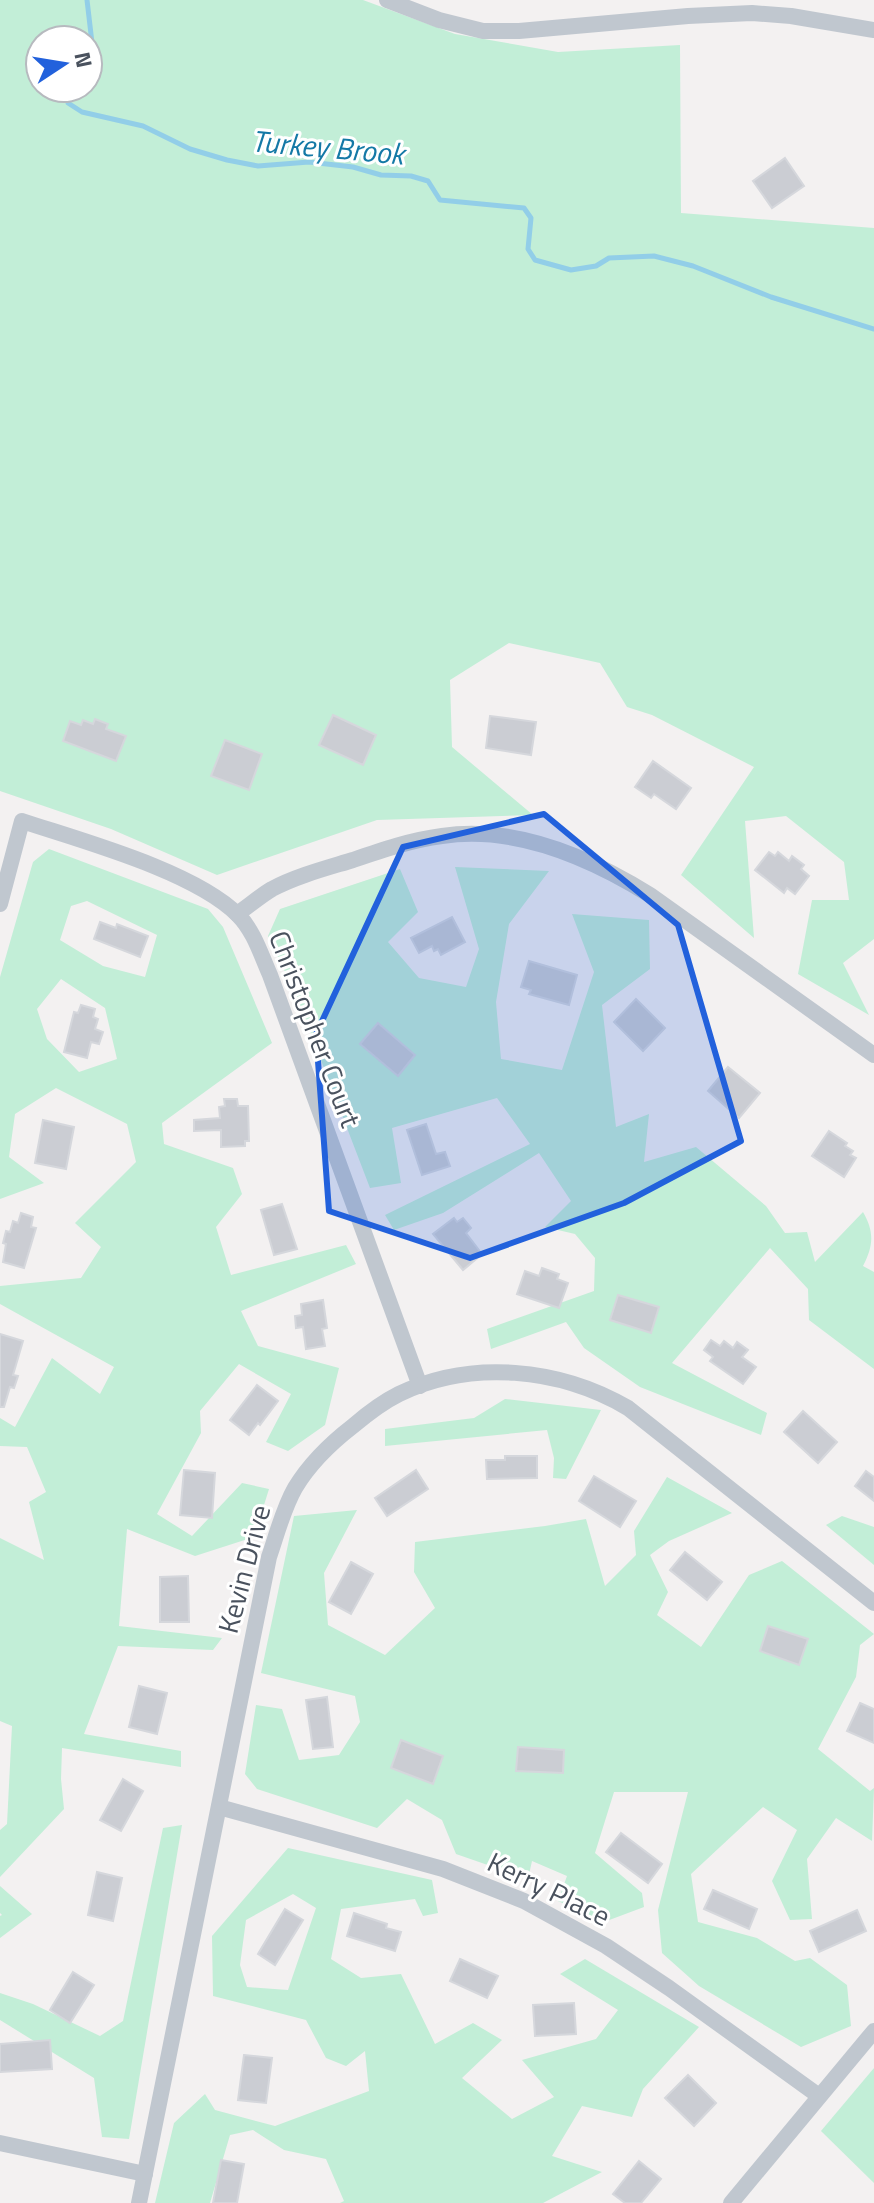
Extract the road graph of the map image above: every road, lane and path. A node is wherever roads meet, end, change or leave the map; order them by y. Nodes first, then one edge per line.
1 (387, 0) edge
2 (874, 30) edge
3 (0, 904) edge
4 (237, 914) junction
5 (874, 1055) edge
6 (420, 1386) junction
7 (874, 1603) edge
8 (219, 1807) junction
9 (874, 2031) edge
10 (819, 2096) junction
11 (0, 2143) edge
12 (145, 2174) junction
13 (139, 2203) edge
14 (731, 2203) edge

1 - 2 street
3 - 4 street, Christopher Court
4 - 5 street
4 - 6 street, Christopher Court
6 - 7 street, Kevin Drive
6 - 8 street, Kevin Drive
8 - 10 street, Kerry Place
8 - 12 street, Kevin Drive
9 - 10 street
10 - 14 street
11 - 12 street
12 - 13 street, Kevin Drive

